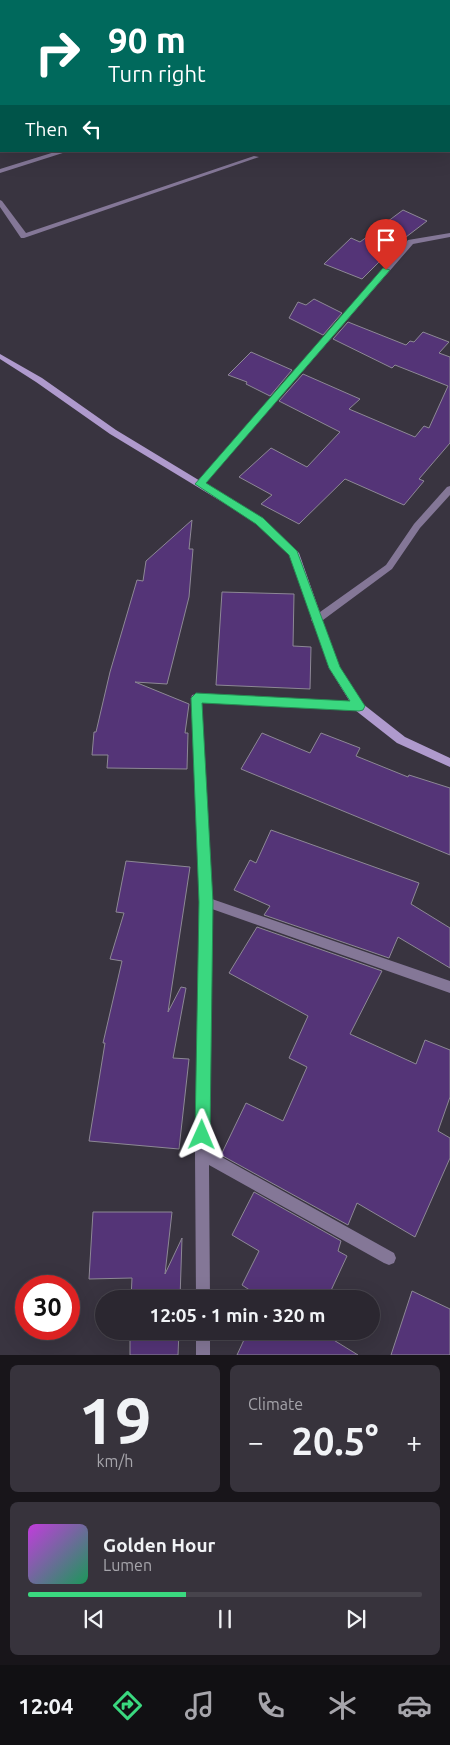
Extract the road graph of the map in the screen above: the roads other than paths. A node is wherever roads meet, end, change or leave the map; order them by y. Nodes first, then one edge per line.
1 (63, 152) edge
2 (256, 157) dead end
3 (0, 171) edge
4 (0, 202) edge
5 (450, 235) edge
6 (0, 356) edge
7 (200, 484) junction
8 (450, 490) edge
9 (316, 620) junction
10 (359, 706) junction
11 (450, 763) edge
12 (206, 902) junction
13 (450, 987) edge
14 (202, 1154) junction
15 (389, 1258) dead end
16 (203, 1290) edge
17 (203, 1340) edge
18 (203, 1355) edge

1 - 3 street
2 - 4 street
5 - 7 street
6 - 7 main road
7 - 9 main road
8 - 9 street
9 - 10 main road
10 - 11 main road
10 - 12 street
12 - 13 street
12 - 14 street
14 - 15 street
14 - 16 street
17 - 18 street

